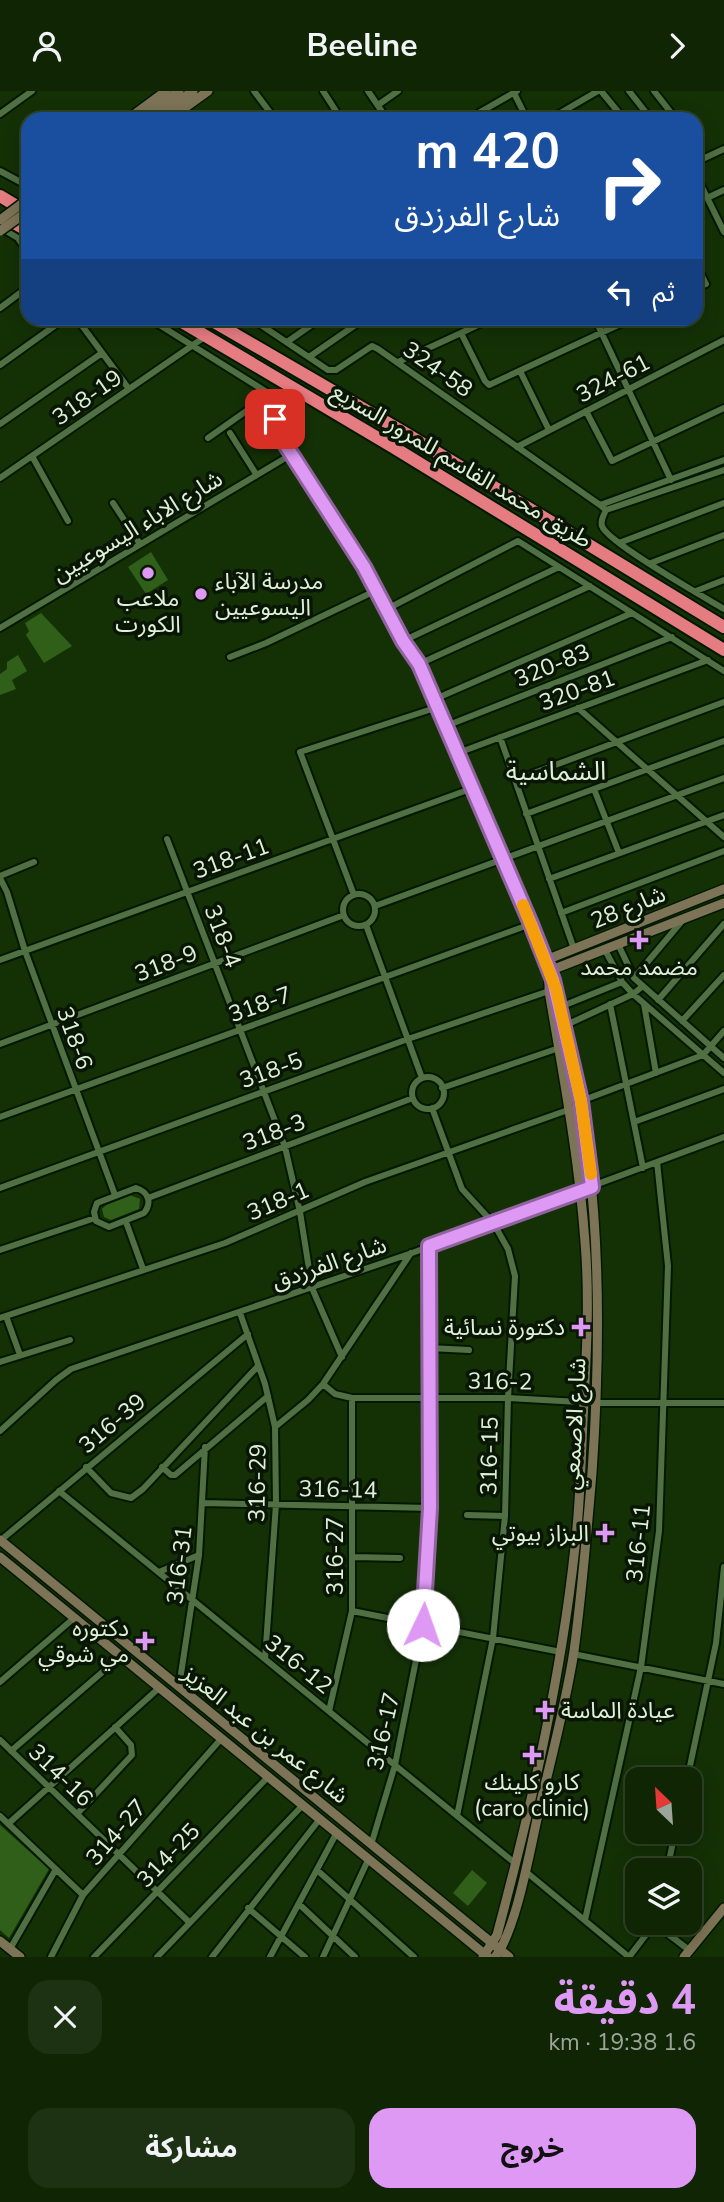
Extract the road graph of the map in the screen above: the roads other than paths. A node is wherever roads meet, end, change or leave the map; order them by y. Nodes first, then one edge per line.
1 (32, 91) edge
2 (179, 91) edge
3 (193, 91) edge
4 (208, 91) edge
5 (254, 91) edge
6 (323, 91) edge
7 (368, 91) edge
8 (398, 91) edge
9 (599, 91) edge
10 (629, 91) edge
11 (654, 91) edge
12 (515, 92) edge
13 (160, 93) edge
14 (377, 105) junction
15 (564, 111) edge
16 (137, 112) edge
17 (150, 112) edge
18 (164, 112) edge
19 (179, 112) edge
20 (270, 112) edge
21 (335, 112) edge
22 (382, 112) edge
23 (480, 112) edge
24 (524, 112) edge
25 (618, 112) edge
26 (646, 112) edge
27 (670, 112) edge
28 (0, 114) edge
29 (724, 149) edge
30 (703, 159) edge
31 (0, 171) edge
32 (21, 182) edge
33 (703, 190) edge
34 (724, 190) edge
35 (0, 196) edge
36 (707, 198) junction
37 (21, 203) edge
38 (15, 205) dead end
39 (0, 216) edge
40 (13, 231) edge
41 (724, 232) edge
42 (0, 239) edge
43 (21, 292) edge
44 (0, 308) edge
45 (54, 326) edge
46 (82, 326) edge
47 (162, 326) edge
48 (189, 326) edge
49 (221, 326) edge
50 (263, 326) edge
51 (310, 326) edge
52 (354, 326) edge
53 (476, 326) edge
54 (598, 326) edge
55 (616, 326) edge
56 (461, 333) junction
57 (601, 333) junction
58 (206, 336) junction
59 (724, 341) edge
60 (287, 342) junction
61 (193, 345) junction
62 (102, 353) junction
63 (309, 357) junction
64 (398, 362) junction
65 (0, 365) edge
66 (520, 371) junction
67 (129, 389) junction
68 (628, 390) junction
69 (269, 393) junction
70 (724, 408) edge
71 (586, 411) junction
72 (0, 424) edge
73 (550, 430) junction
74 (230, 433) dead end
75 (208, 438) dead end
76 (653, 442) junction
77 (517, 447) junction
78 (292, 454) junction
79 (32, 456) junction
80 (724, 460) edge
81 (724, 471) edge
82 (256, 474) junction
83 (0, 478) edge
84 (671, 479) junction
85 (113, 503) dead end
86 (724, 503) edge
87 (600, 505) junction
88 (606, 510) junction
89 (68, 521) dead end
90 (724, 535) edge
91 (140, 544) junction
92 (619, 544) junction
93 (651, 563) junction
94 (559, 567) junction
95 (724, 580) edge
96 (590, 586) junction
97 (377, 590) junction
98 (696, 591) junction
99 (387, 609) junction
100 (724, 610) edge
101 (632, 613) junction
102 (724, 627) edge
103 (0, 628) edge
104 (671, 637) junction
105 (403, 641) junction
106 (724, 650) edge
107 (230, 657) dead end
108 (708, 660) junction
109 (419, 664) junction
110 (724, 671) edge
111 (435, 699) junction
112 (724, 702) edge
113 (438, 707) junction
114 (578, 708) junction
115 (446, 726) junction
116 (500, 737) junction
117 (616, 741) junction
118 (724, 741) edge
119 (458, 753) junction
120 (647, 769) junction
121 (724, 778) edge
122 (514, 780) junction
123 (473, 788) junction
124 (594, 789) junction
125 (677, 795) junction
126 (526, 814) junction
127 (724, 815) edge
128 (607, 821) junction
129 (707, 821) junction
130 (724, 837) edge
131 (167, 839) dead end
132 (333, 839) junction
133 (538, 846) junction
134 (724, 851) edge
135 (619, 853) junction
136 (503, 859) junction
137 (34, 862) dead end
138 (0, 877) edge
139 (549, 879) junction
140 (724, 889) edge
141 (188, 892) junction
142 (354, 895) junction
143 (724, 903) edge
144 (375, 906) junction
145 (561, 913) junction
146 (344, 915) junction
147 (683, 919) junction
148 (531, 924) junction
149 (724, 924) edge
150 (366, 925) junction
151 (618, 944) junction
152 (574, 949) junction
153 (605, 950) junction
154 (24, 951) junction
155 (0, 960) edge
156 (546, 960) junction
157 (215, 963) junction
158 (549, 971) junction
159 (724, 975) edge
160 (385, 977) junction
161 (634, 978) junction
162 (622, 982) junction
163 (643, 986) junction
164 (553, 990) junction
165 (633, 994) junction
166 (658, 1000) junction
167 (644, 1004) junction
168 (610, 1005) junction
169 (560, 1007) junction
170 (682, 1021) junction
171 (52, 1025) junction
172 (564, 1026) junction
173 (240, 1030) junction
174 (724, 1031) edge
175 (408, 1039) junction
176 (0, 1044) edge
177 (711, 1046) junction
178 (559, 1048) junction
179 (703, 1055) junction
180 (724, 1058) edge
181 (656, 1073) junction
182 (724, 1073) edge
183 (422, 1078) junction
184 (626, 1084) junction
185 (443, 1088) junction
186 (724, 1089) edge
187 (76, 1090) junction
188 (264, 1091) junction
189 (413, 1098) junction
190 (581, 1101) junction
191 (432, 1108) junction
192 (568, 1110) junction
193 (0, 1117) edge
194 (634, 1122) junction
195 (724, 1137) edge
196 (285, 1147) junction
197 (99, 1151) junction
198 (447, 1153) junction
199 (657, 1162) junction
200 (643, 1168) junction
201 (592, 1187) junction
202 (0, 1188) edge
203 (580, 1191) junction
204 (115, 1195) junction
205 (148, 1198) junction
206 (300, 1212) junction
207 (95, 1218) junction
208 (126, 1222) junction
209 (494, 1224) junction
210 (429, 1246) junction
211 (0, 1250) edge
212 (412, 1253) junction
213 (144, 1269) junction
214 (312, 1288) junction
215 (240, 1313) junction
216 (3, 1317) edge
217 (248, 1334) junction
218 (70, 1340) dead end
219 (429, 1348) junction
220 (469, 1350) dead end
221 (20, 1356) junction
222 (342, 1357) junction
223 (0, 1362) edge
224 (258, 1366) junction
225 (323, 1384) junction
226 (268, 1396) junction
227 (352, 1398) junction
228 (508, 1398) junction
229 (428, 1399) junction
230 (584, 1402) junction
231 (664, 1402) junction
232 (597, 1403) junction
233 (724, 1403) edge
234 (275, 1427) junction
235 (0, 1431) edge
236 (205, 1447) junction
237 (86, 1467) junction
238 (163, 1467) junction
239 (59, 1491) junction
240 (203, 1503) junction
241 (276, 1504) junction
242 (353, 1506) junction
243 (430, 1508) junction
244 (467, 1515) dead end
245 (505, 1516) junction
246 (0, 1540) edge
247 (199, 1555) junction
248 (0, 1557) edge
249 (353, 1557) junction
250 (400, 1558) dead end
251 (724, 1567) edge
252 (159, 1572) junction
253 (193, 1600) junction
254 (352, 1611) junction
255 (74, 1618) junction
256 (423, 1625) junction
257 (493, 1638) junction
258 (716, 1643) junction
259 (724, 1644) edge
260 (561, 1652) junction
261 (573, 1654) junction
262 (121, 1656) junction
263 (265, 1659) junction
264 (641, 1667) junction
265 (709, 1681) junction
266 (0, 1682) edge
267 (724, 1684) edge
268 (179, 1687) junction
269 (159, 1688) junction
270 (329, 1711) junction
271 (116, 1727) junction
272 (221, 1739) junction
273 (0, 1740) edge
274 (11, 1751) junction
275 (395, 1765) junction
276 (690, 1767) edge
277 (268, 1777) junction
278 (49, 1787) junction
279 (302, 1806) junction
280 (77, 1814) junction
281 (0, 1815) edge
282 (457, 1816) junction
283 (319, 1820) junction
284 (8, 1823) junction
285 (336, 1834) junction
286 (371, 1845) junction
287 (119, 1855) junction
288 (368, 1860) junction
289 (516, 1864) junction
290 (56, 1869) junction
291 (317, 1870) junction
292 (525, 1871) junction
293 (157, 1892) junction
294 (83, 1895) junction
295 (350, 1899) junction
296 (299, 1904) junction
297 (248, 1908) junction
298 (724, 1908) edge
299 (585, 1920) junction
300 (189, 1922) junction
301 (646, 1935) edge
302 (666, 1935) edge
303 (281, 1936) junction
304 (333, 1936) junction
305 (0, 1941) edge
306 (10, 1949) junction
307 (499, 1952) edge
308 (686, 1954) edge
309 (485, 1956) edge
310 (20, 1957) edge
311 (51, 1957) edge
312 (94, 1957) edge
313 (157, 1957) edge
314 (212, 1957) edge
315 (270, 1957) edge
316 (305, 1957) edge
317 (323, 1957) edge
318 (355, 1957) edge
319 (414, 1957) edge
320 (629, 1957) edge

1 - 28 street
2 - 17 street
3 - 18 street
4 - 19 street
5 - 20 street
6 - 21 street
7 - 14 street
8 - 14 street
9 - 15 street
9 - 25 street
10 - 26 street
11 - 27 street
12 - 23 street
12 - 24 street
13 - 16 street
14 - 22 street
29 - 30 street
31 - 32 street
33 - 36 street
34 - 36 street
35 - 38 highway
36 - 41 street
37 - 39 street, bridge
40 - 42 street
43 - 44 street
45 - 65 street
46 - 62 street
47 - 61 street
48 - 58 highway, طريق محمد القاسم للمرور السريع
49 - 102 highway, طريق محمد القاسم للمرور السريع
50 - 60 street, 324-58
51 - 60 street
52 - 63 street
53 - 56 street
54 - 57 street
55 - 57 street
56 - 64 street
56 - 66 street
57 - 66 street
57 - 68 street
58 - 61 street, 318-19
58 - 106 highway, طريق محمد القاسم للمرور السريع
59 - 68 street, 324-61
60 - 63 street, 324-58
61 - 67 street, 318-19
61 - 69 street
62 - 67 street
62 - 72 street
63 - 64 street, 324-58
64 - 77 street, 324-58
66 - 73 street
67 - 79 street, 318-19
68 - 71 street, 324-61
68 - 76 street
69 - 75 street
69 - 78 street, شارع الاصمعي
70 - 76 street
71 - 73 street, 324-61
71 - 76 street
73 - 77 street, 324-61
74 - 82 street
76 - 84 street
77 - 87 street, 324-58
78 - 82 street, شارع الاباء اليسوعيين
78 - 97 street, شارع الاصمعي
79 - 83 street, 318-19
79 - 89 street
80 - 84 street
81 - 88 street
82 - 91 street, شارع الاباء اليسوعيين
84 - 87 street
85 - 91 street
86 - 92 street
87 - 88 street, 324-58
88 - 92 street
90 - 93 street
91 - 103 street, شارع الاباء اليسوعيين
92 - 93 street
93 - 98 street
94 - 96 street
94 - 99 street
94 - 105 street
95 - 98 street
96 - 101 street
96 - 109 street
97 - 99 street, شارع الاصمعي
97 - 107 street
98 - 100 street
99 - 105 street, شارع الاصمعي
101 - 104 street
101 - 111 street
104 - 108 street
104 - 115 street, 320-83
105 - 109 street, شارع الاصمعي
108 - 110 street
108 - 114 street, 320-81
109 - 111 street, شارع الاصمعي
111 - 113 street, شارع الاصمعي
112 - 117 street
113 - 115 street, شارع الاصمعي
113 - 132 street
114 - 116 street, 320-81
114 - 117 street
115 - 119 street, شارع الاصمعي
116 - 119 street, 320-81
116 - 122 street
117 - 120 street
117 - 122 street
118 - 120 street
119 - 123 street, شارع الاصمعي
120 - 124 street
120 - 125 street
121 - 125 street
122 - 126 street
123 - 132 street, 318-11
123 - 136 street, شارع الاصمعي
124 - 126 street
124 - 128 street
125 - 128 street
125 - 129 street
126 - 133 street
127 - 129 street
128 - 133 street
128 - 135 street
129 - 130 street
129 - 135 street
131 - 141 street, 318-4
132 - 141 street, 318-11
132 - 142 street
133 - 136 street
133 - 139 street
134 - 145 street
135 - 139 street
136 - 144 street
136 - 148 street, شارع الاصمعي
137 - 138 street
138 - 154 street, 318-6
139 - 145 street
140 - 152 street, شارع 28
141 - 154 street, 318-11
141 - 157 street, 318-4
142 - 144 street
142 - 146 street
143 - 147 street, شارع 28
144 - 150 street
145 - 152 street
146 - 150 street
146 - 157 street, 318-9
147 - 151 street, شارع 28
147 - 161 street
148 - 156 street, شارع الاصمعي
148 - 160 street, 318-7
149 - 166 street
150 - 160 street
151 - 153 street, شارع 28
151 - 161 street
152 - 156 street, شارع 28
153 - 158 street, شارع 28
153 - 162 street
154 - 155 street, 318-11
154 - 171 street, 318-6
156 - 158 street, شارع الاصمعي
157 - 171 street, 318-9
157 - 173 street, 318-4
158 - 164 street, شارع الاصمعي
159 - 170 street
160 - 173 street, 318-7
160 - 175 street
161 - 163 street
162 - 165 street
162 - 169 street
163 - 165 street
163 - 166 street
164 - 169 street, شارع الاصمعي
164 - 175 street, 318-5
164 - 178 street, شارع الاصمعي
165 - 167 street
165 - 168 street
166 - 170 street
167 - 179 street
167 - 181 street
168 - 172 street
168 - 184 street
169 - 172 street, شارع الاصمعي
170 - 177 street
171 - 176 street, 318-9
171 - 187 street, 318-6
172 - 190 street, شارع الاصمعي
173 - 187 street, 318-7
173 - 188 street, 318-4
174 - 177 street
175 - 183 street
175 - 188 street, 318-5
177 - 179 street
177 - 180 street
178 - 185 street
178 - 192 street, شارع الاصمعي
179 - 181 street
179 - 182 street
181 - 184 street
183 - 185 street
183 - 189 street
184 - 190 street
184 - 194 street
185 - 191 street
186 - 194 street
187 - 193 street, 318-7
187 - 197 street, 318-6
188 - 196 street, 318-4
188 - 197 street, 318-5
189 - 191 street
189 - 196 street, 318-3
190 - 201 street, شارع الاصمعي
191 - 198 street, 316-15
192 - 198 street, 318-1
192 - 203 street, شارع الاصمعي
194 - 200 street
195 - 199 street, شارع الفرزدق
196 - 205 street, 318-3
196 - 206 street, 318-4
197 - 202 street, 318-5
197 - 204 street, 318-6
198 - 206 street, 318-1
198 - 209 street, 316-15
199 - 200 street, شارع الفرزدق
199 - 231 street, 316-11
200 - 201 street, شارع الفرزدق
201 - 203 street, شارع الفرزدق
201 - 232 street, شارع الاصمعي
203 - 209 street, شارع الفرزدق
203 - 230 street, شارع الاصمعي
204 - 205 street
204 - 207 street
205 - 208 street
206 - 213 street, 318-1
206 - 214 street, 318-4
207 - 208 street
207 - 211 street
208 - 213 street
209 - 210 street, شارع الفرزدق
209 - 228 street, 316-15
210 - 212 street, شارع الفرزدق
210 - 219 street, 316-17
212 - 214 street, شارع الفرزدق
212 - 222 street
213 - 216 street, 318-1
214 - 215 street, شارع الفرزدق
214 - 222 street, 318-4
215 - 217 street, 316-29
215 - 235 street, شارع الفرزدق
216 - 221 street
217 - 224 street, 316-29
217 - 237 street, 316-39
218 - 221 street
219 - 220 street
219 - 229 street, 316-17
221 - 223 street
222 - 225 street
224 - 226 street, 316-29
224 - 238 street
225 - 227 street, 316-2
225 - 234 street
226 - 234 street, 316-29
226 - 236 street
227 - 229 street, 316-2
227 - 242 street, 316-27
228 - 229 street, 316-2
228 - 230 street, 316-2
228 - 245 street, 316-15
229 - 243 street, 316-17
230 - 232 street, 316-2
230 - 260 street, شارع الاصمعي
231 - 232 street, 316-2
231 - 233 street, 316-2
231 - 264 street, 316-11
232 - 261 street, شارع الاصمعي
234 - 241 street, 316-29
236 - 238 street
236 - 240 street, 316-31
237 - 238 street
237 - 239 street, 316-39
239 - 246 street, 316-39
239 - 252 street, 316-12
240 - 241 street, 316-14
240 - 247 street, 316-31
241 - 242 street, 316-14
241 - 263 street, 316-29
242 - 243 street, 316-14
242 - 249 street, 316-27
243 - 256 street, 316-17
244 - 245 street
245 - 257 street, 316-15
246 - 268 street, شارع عمر بن عبد العزيز
247 - 252 street
247 - 253 street, 316-31
248 - 255 street, شارع عمر بن عبد العزيز
249 - 250 street
249 - 254 street, 316-27
251 - 258 street
252 - 253 street, 316-12
253 - 263 street, 316-12
253 - 268 street, 316-31
254 - 256 street
254 - 270 street, 316-27
255 - 262 street, شارع عمر بن عبد العزيز
255 - 266 street
256 - 257 street
256 - 275 street, 316-17
257 - 260 street
257 - 282 street, 316-15
258 - 259 street
258 - 265 street
260 - 289 street, شارع الاصمعي
261 - 264 street
261 - 292 street, شارع الاصمعي
262 - 269 street, شارع عمر بن عبد العزيز
262 - 274 street
263 - 270 street, 316-12
264 - 265 street
264 - 299 street, 316-11
265 - 267 street
265 - 276 street
268 - 286 street, شارع عمر بن عبد العزيز
269 - 271 street
269 - 272 street, شارع عمر بن عبد العزيز
270 - 275 street, 316-12
271 - 278 street
271 - 280 street
272 - 277 street, شارع عمر بن عبد العزيز
272 - 287 street, 314-27
273 - 274 street, 314-16
274 - 278 street, 314-16
275 - 282 street, 316-12
275 - 286 street, 316-17
277 - 279 street, شارع عمر بن عبد العزيز
277 - 293 street, 314-25
278 - 280 street, 314-16
278 - 284 street
279 - 283 street, شارع عمر بن عبد العزيز
279 - 300 street
280 - 287 street, 314-16
281 - 284 street
282 - 289 street, 316-12
283 - 285 street, شارع عمر بن عبد العزيز
283 - 297 street
284 - 290 street
285 - 288 street, شارع عمر بن عبد العزيز
285 - 291 street
286 - 307 street, شارع عمر بن عبد العزيز
287 - 293 street, 314-16
287 - 294 street, 314-27
288 - 295 street
288 - 309 street, شارع عمر بن عبد العزيز
289 - 307 street, شارع الاصمعي
290 - 294 street
290 - 306 street
291 - 295 street
291 - 296 street
292 - 299 street
292 - 307 street, شارع الاصمعي
293 - 300 street, 314-16
293 - 312 street, 314-25
294 - 311 street, 314-27
295 - 304 street
295 - 319 street
296 - 303 street
296 - 304 street
297 - 303 street
297 - 314 street
298 - 308 street
299 - 320 street
300 - 313 street
301 - 320 street
302 - 308 street
303 - 315 street
303 - 316 street
304 - 317 street
304 - 318 street
305 - 306 street
306 - 310 street
307 - 309 street, شارع الاصمعي

